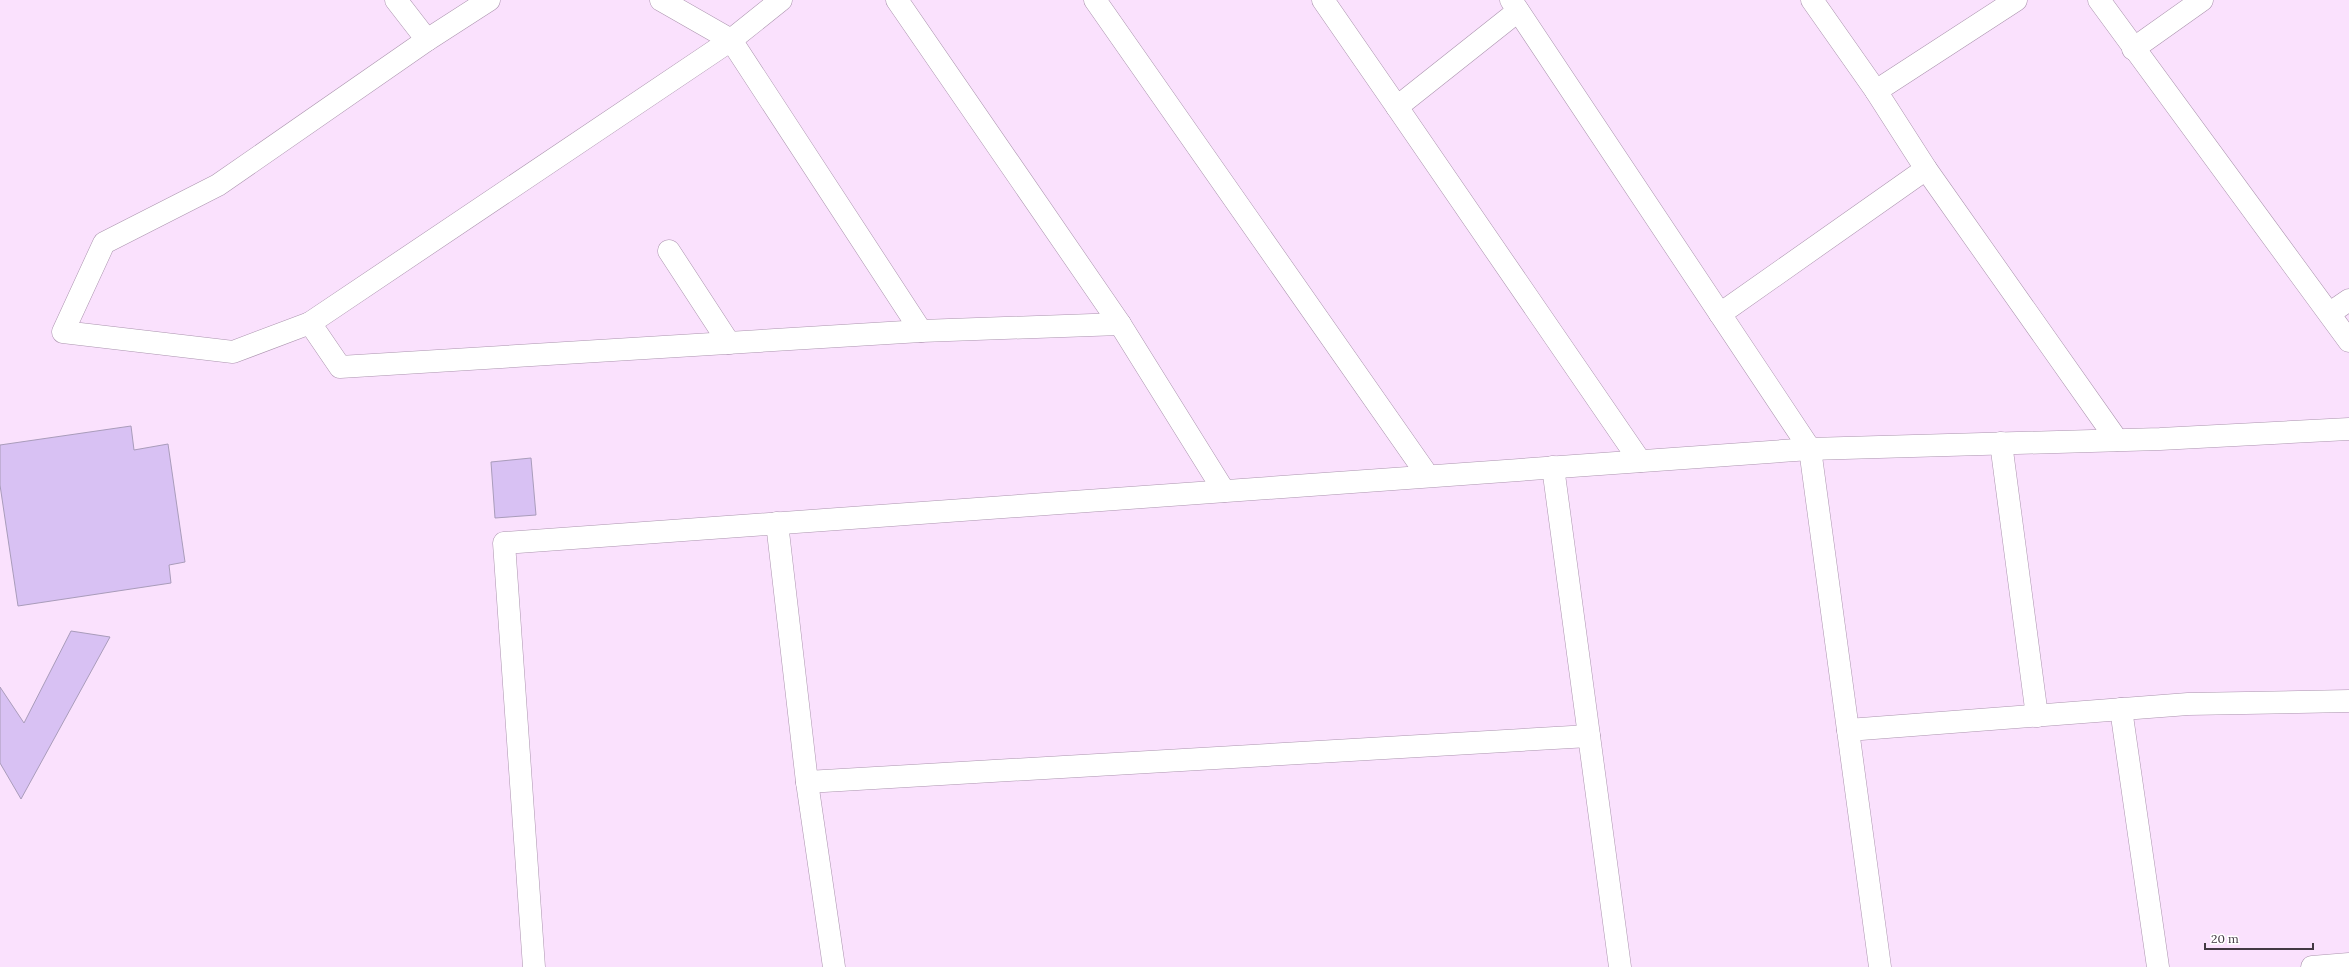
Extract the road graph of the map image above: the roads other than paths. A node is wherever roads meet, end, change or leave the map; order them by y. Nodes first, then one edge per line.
1 (396, 0) edge
2 (489, 0) edge
3 (661, 0) edge
4 (781, 0) edge
5 (897, 0) edge
6 (1094, 0) edge
7 (1323, 0) edge
8 (1812, 0) edge
9 (2016, 0) edge
10 (2099, 0) edge
11 (2202, 0) edge
12 (1514, 6) edge
13 (427, 40) junction
14 (731, 40) junction
15 (2132, 49) junction
16 (1876, 91) junction
17 (1397, 107) junction
18 (1926, 169) junction
19 (669, 251) dead end
20 (2349, 300) edge
21 (1720, 314) junction
22 (2330, 314) junction
23 (310, 323) junction
24 (1120, 324) junction
25 (921, 331) junction
26 (2349, 341) edge
27 (729, 343) junction
28 (2349, 429) edge
29 (2118, 440) junction
30 (2000, 443) junction
31 (1810, 449) junction
32 (1640, 461) junction
33 (1553, 467) junction
34 (1428, 476) junction
35 (1224, 491) junction
36 (777, 523) junction
37 (2349, 700) edge
38 (2121, 709) junction
39 (2037, 716) junction
40 (1848, 730) junction
41 (1589, 736) junction
42 (807, 782) junction
43 (2349, 964) edge
44 (534, 967) edge
45 (834, 967) edge
46 (1620, 967) edge
47 (1880, 967) edge
48 (2158, 967) edge
49 (2312, 967) edge

1 - 13 street
2 - 13 street
3 - 14 street
4 - 14 street
5 - 24 street
6 - 34 street
7 - 17 street
8 - 16 street
9 - 16 street
10 - 15 street
11 - 15 street
12 - 17 street
12 - 21 street
13 - 23 street
14 - 23 street
14 - 25 street
15 - 22 street
16 - 18 street
17 - 32 street
18 - 21 street
18 - 29 street
19 - 27 street
20 - 22 street
21 - 31 street
22 - 26 street
23 - 27 street
24 - 25 street
24 - 35 street
25 - 27 street
28 - 29 street
29 - 30 street
30 - 31 street
30 - 39 street
31 - 32 street
31 - 40 street
32 - 33 street
33 - 34 street
33 - 41 street
34 - 35 street
35 - 36 street
36 - 42 street
36 - 44 street
37 - 38 street
38 - 39 street
38 - 48 street
39 - 40 street
40 - 47 street
41 - 42 street
41 - 46 street
42 - 45 street
43 - 49 street

